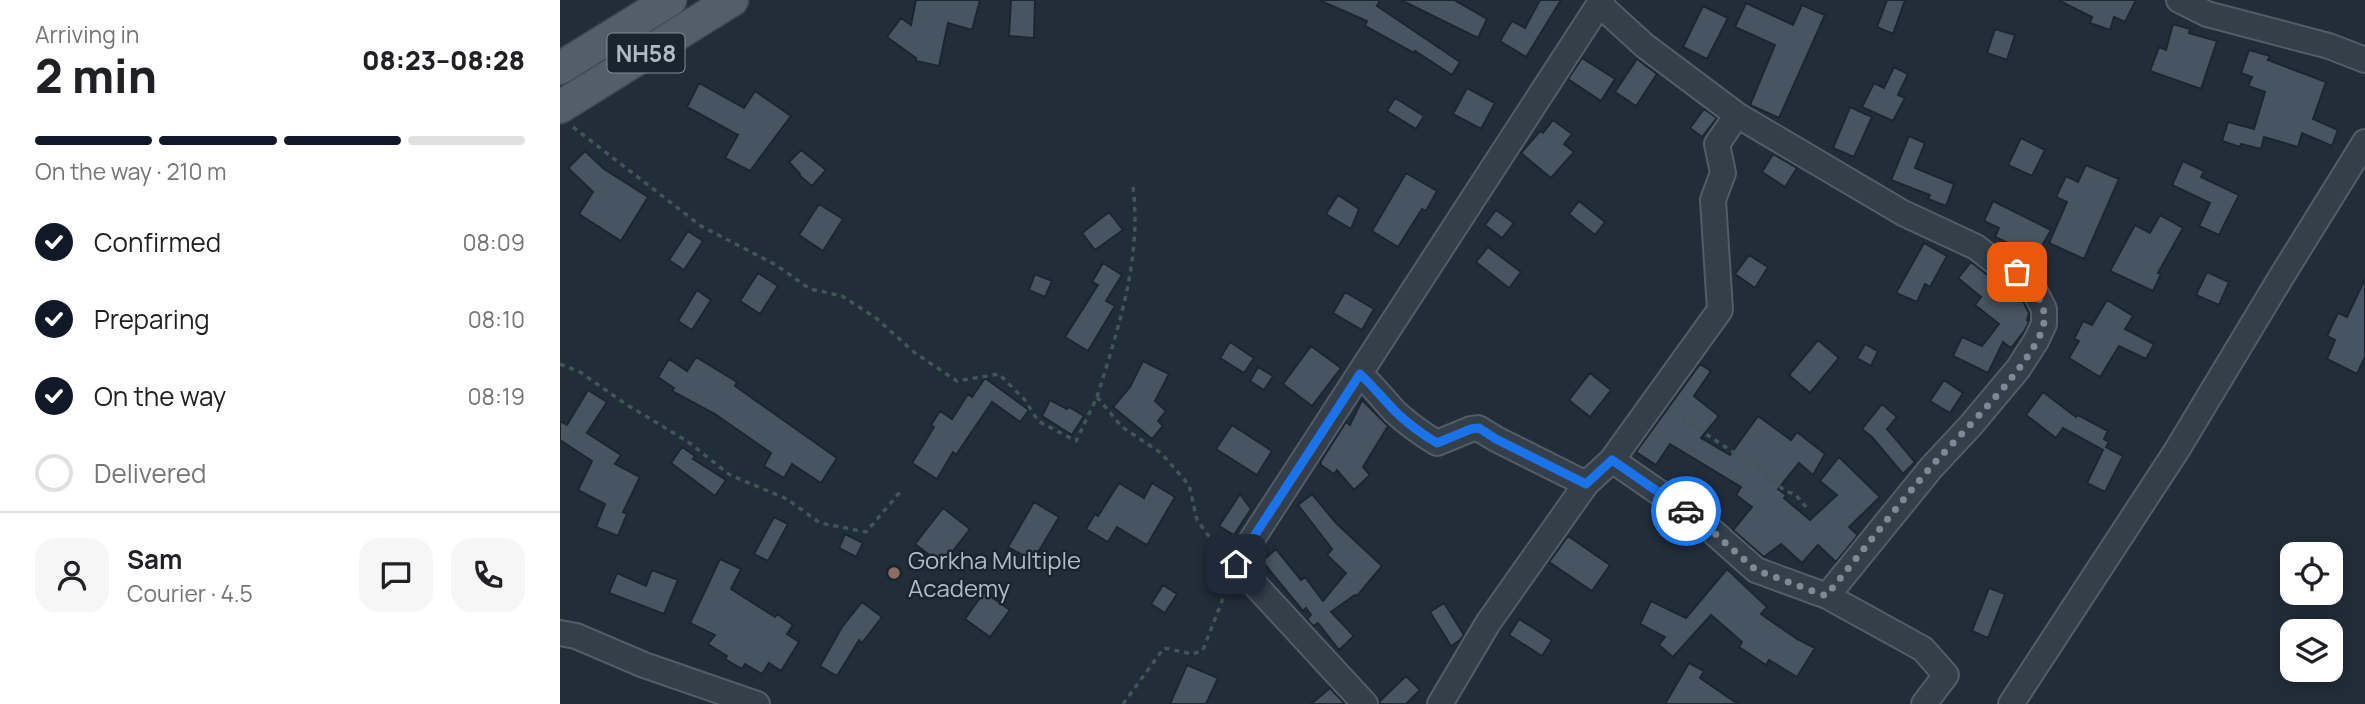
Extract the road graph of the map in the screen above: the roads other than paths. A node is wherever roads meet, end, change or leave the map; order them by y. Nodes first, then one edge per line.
1 (670, 0) edge
2 (732, 0) edge
3 (2179, 0) edge
4 (1601, 2) edge
5 (2365, 60) edge
6 (560, 68) edge
7 (1737, 116) junction
8 (566, 117) edge
9 (2365, 142) edge
10 (1360, 374) junction
11 (1612, 460) junction
12 (1586, 484) junction
13 (1826, 596) junction
14 (560, 633) edge
15 (757, 704) edge
16 (1365, 704) edge
17 (1440, 704) edge
18 (1924, 704) edge
19 (2011, 704) edge

1 - 6 main road, NH58
2 - 8 main road, NH58
3 - 5 street
4 - 7 street
4 - 10 street
7 - 11 street
7 - 13 street
9 - 19 street
10 - 12 street
10 - 16 street
11 - 12 street
11 - 13 street
12 - 17 street
13 - 18 street
14 - 15 street

